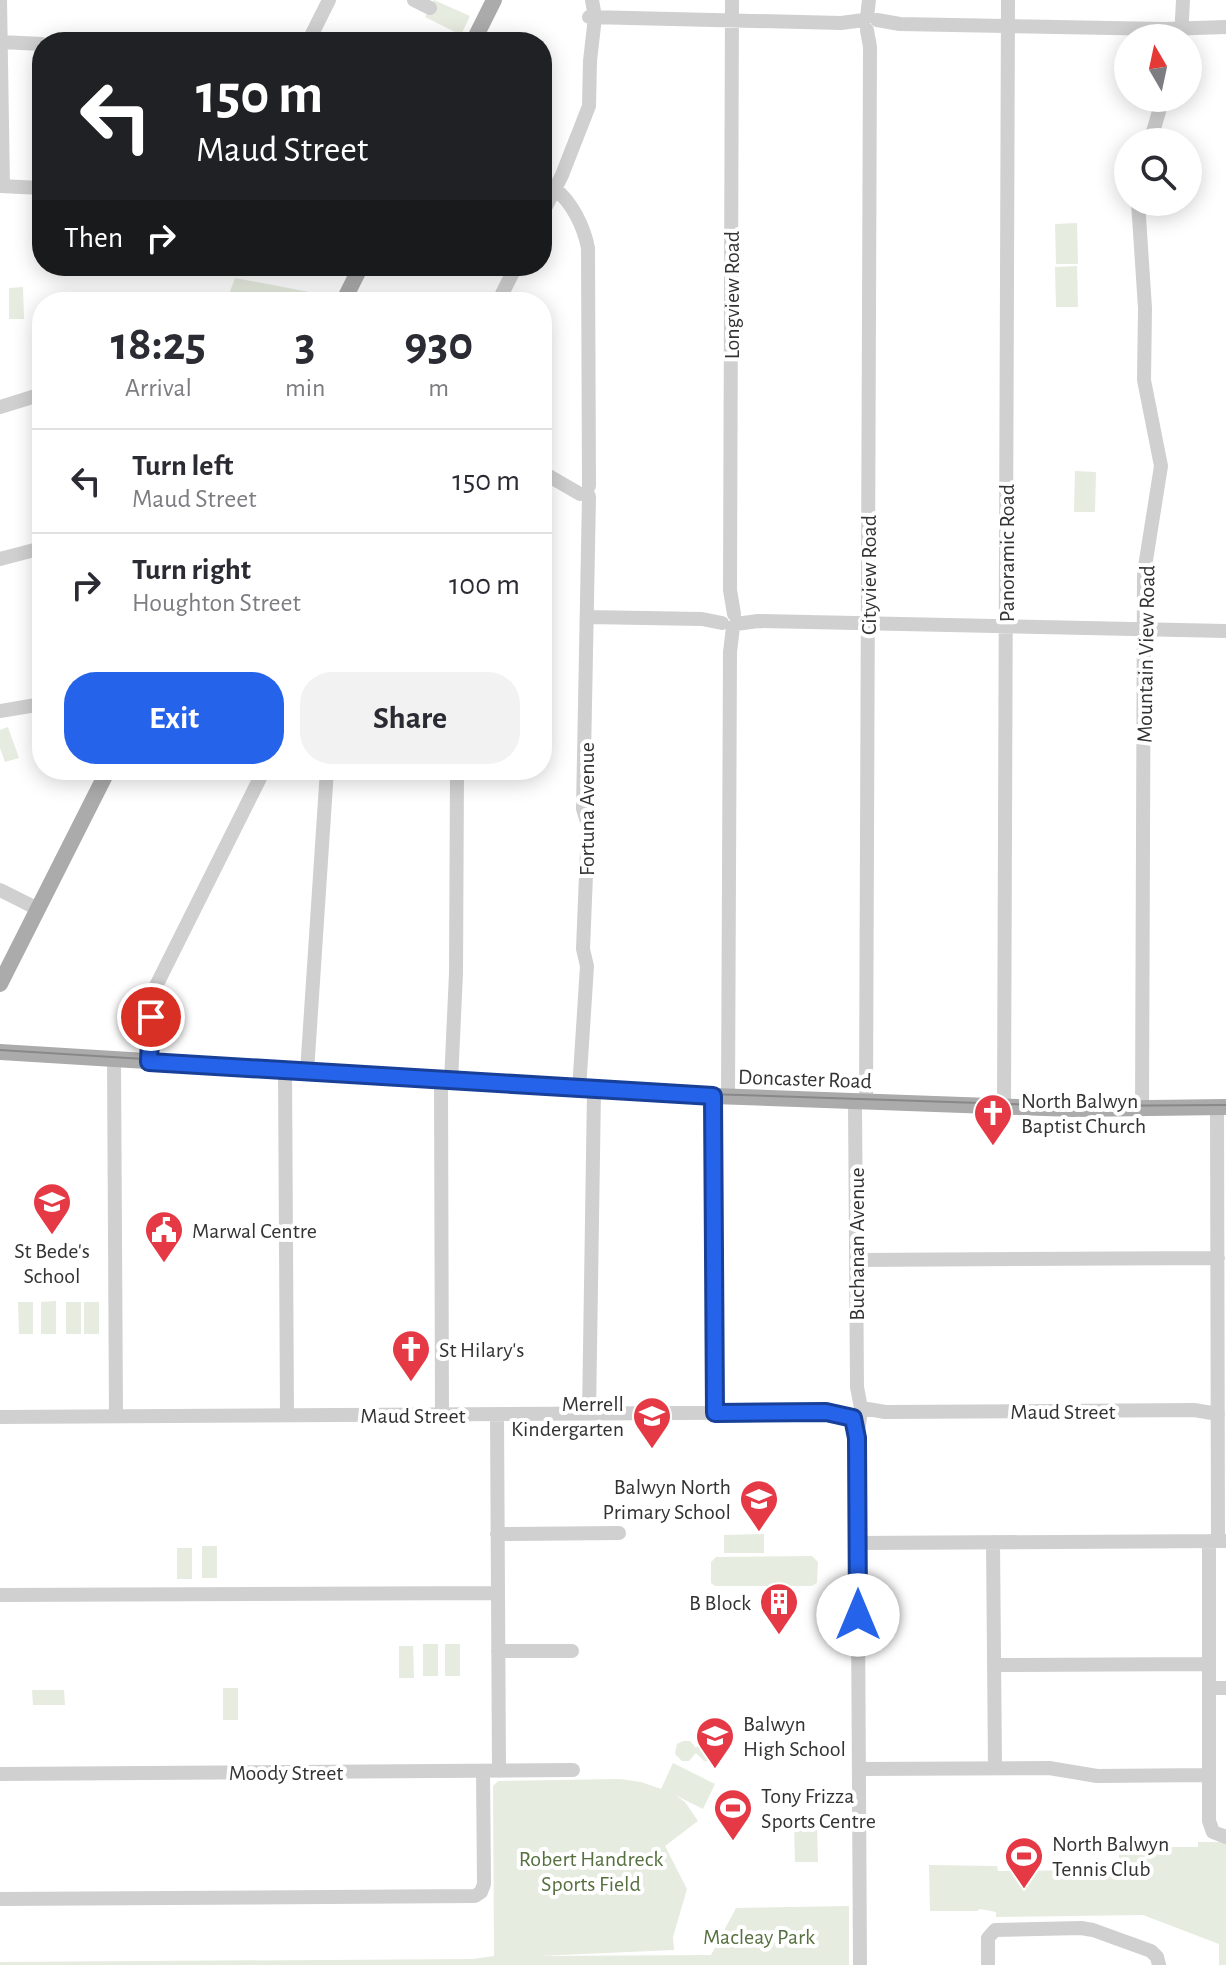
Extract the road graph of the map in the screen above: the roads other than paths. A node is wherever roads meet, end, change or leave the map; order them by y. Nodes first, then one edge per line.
1 (0, 0) edge
2 (329, 0) edge
3 (414, 0) edge
4 (494, 0) edge
5 (590, 0) edge
6 (732, 0) edge
7 (870, 0) edge
8 (1008, 0) edge
9 (1183, 0) edge
10 (430, 8) dead end
11 (592, 17) junction
12 (732, 20) junction
13 (870, 23) junction
14 (1182, 24) edge
15 (1008, 26) junction
16 (1226, 27) edge
17 (1114, 30) edge
18 (1202, 30) edge
19 (313, 32) edge
20 (478, 32) edge
21 (1, 42) edge
22 (32, 44) edge
23 (2, 186) edge
24 (32, 188) edge
25 (555, 189) junction
26 (552, 195) edge
27 (1139, 216) edge
28 (32, 397) edge
29 (0, 407) edge
30 (552, 477) edge
31 (584, 491) junction
32 (32, 551) edge
33 (0, 559) edge
34 (587, 617) junction
35 (729, 620) junction
36 (868, 623) junction
37 (1006, 626) junction
38 (1144, 629) junction
39 (1226, 631) edge
40 (32, 706) edge
41 (0, 711) edge
42 (103, 780) edge
43 (259, 780) edge
44 (326, 780) edge
45 (457, 780) edge
46 (0, 890) edge
47 (38, 909) junction
48 (0, 984) edge
49 (0, 1052) edge
50 (114, 1060) junction
51 (149, 1062) junction
52 (285, 1070) junction
53 (307, 1072) junction
54 (446, 1081) junction
55 (586, 1090) junction
56 (720, 1097) junction
57 (860, 1102) junction
58 (1004, 1107) junction
59 (1222, 1107) edge
60 (1142, 1109) junction
61 (1221, 1250) edge
62 (856, 1260) junction
63 (1220, 1401) edge
64 (856, 1412) junction
65 (715, 1413) junction
66 (442, 1414) junction
67 (497, 1414) junction
68 (589, 1414) junction
69 (287, 1415) junction
70 (116, 1416) junction
71 (0, 1417) edge
72 (619, 1533) dead end
73 (497, 1534) junction
74 (1218, 1541) edge
75 (993, 1542) junction
76 (857, 1543) junction
77 (498, 1593) junction
78 (0, 1595) edge
79 (498, 1651) junction
80 (572, 1651) dead end
81 (1209, 1664) junction
82 (995, 1665) junction
83 (1210, 1688) junction
84 (1226, 1688) edge
85 (995, 1768) junction
86 (859, 1769) junction
87 (573, 1770) dead end
88 (483, 1771) junction
89 (499, 1771) junction
90 (0, 1774) edge
91 (1209, 1775) junction
92 (1220, 1834) edge
93 (0, 1899) edge
94 (860, 1965) edge
95 (988, 1965) edge
96 (1159, 1965) edge

1 - 21 street
2 - 19 street
3 - 10 street
4 - 20 main road
5 - 11 street
6 - 12 street, Longview Road
7 - 13 street, Cityview Road
8 - 15 street, Panoramic Road
9 - 14 street
11 - 12 street
11 - 25 street
12 - 13 street
12 - 35 street, Longview Road
13 - 15 street
13 - 36 street, Cityview Road
15 - 17 street
15 - 37 street, Panoramic Road
16 - 18 street
21 - 22 street
21 - 23 street
23 - 24 street
25 - 26 street
25 - 31 street, Fortuna Avenue
27 - 38 street, Mountain View Road
28 - 29 street
30 - 31 street
31 - 34 street, Fortuna Avenue
32 - 33 street
34 - 35 street
34 - 55 street, Fortuna Avenue
35 - 36 street
35 - 56 street, Longview Road
36 - 37 street
36 - 57 street, Cityview Road
37 - 38 street
37 - 58 street, Panoramic Road
38 - 39 street
38 - 60 street, Mountain View Road
40 - 41 street
42 - 47 main road
43 - 51 street
44 - 53 street
45 - 54 street
46 - 47 street
47 - 48 main road
49 - 50 main road, Doncaster Road
50 - 51 main road, Doncaster Road
50 - 70 street
51 - 52 main road, Doncaster Road
52 - 53 main road, Doncaster Road
52 - 69 street
53 - 54 main road, Doncaster Road
54 - 55 main road, Doncaster Road
54 - 66 street
55 - 56 main road, Doncaster Road
55 - 68 street, Fortuna Avenue
56 - 57 main road, Doncaster Road
56 - 65 street, Longview Road
57 - 58 main road, Doncaster Road
57 - 62 street, Buchanan Avenue
58 - 60 main road, Doncaster Road
59 - 60 main road, Doncaster Road
59 - 61 street
61 - 62 street
61 - 63 street
62 - 64 street, Buchanan Avenue
63 - 64 street, Maud Street
63 - 74 street
64 - 65 street, Maud Street
64 - 76 street, Buchanan Avenue
65 - 68 street, Maud Street
66 - 67 street, Maud Street
66 - 69 street, Maud Street
67 - 68 street, Maud Street
67 - 73 street
69 - 70 street, Maud Street
70 - 71 street, Maud Street
72 - 73 street
73 - 77 street
74 - 75 street
74 - 81 street
75 - 76 street
75 - 82 street
76 - 86 street, Buchanan Avenue
77 - 78 street
77 - 79 street
79 - 80 street
79 - 89 street
81 - 82 street
81 - 83 street
82 - 85 street
83 - 84 street
83 - 91 street
85 - 86 street
85 - 91 street
86 - 94 street, Buchanan Avenue
87 - 89 street, Moody Street
88 - 89 street, Moody Street
88 - 90 street, Moody Street
88 - 93 street
91 - 92 street
95 - 96 street

